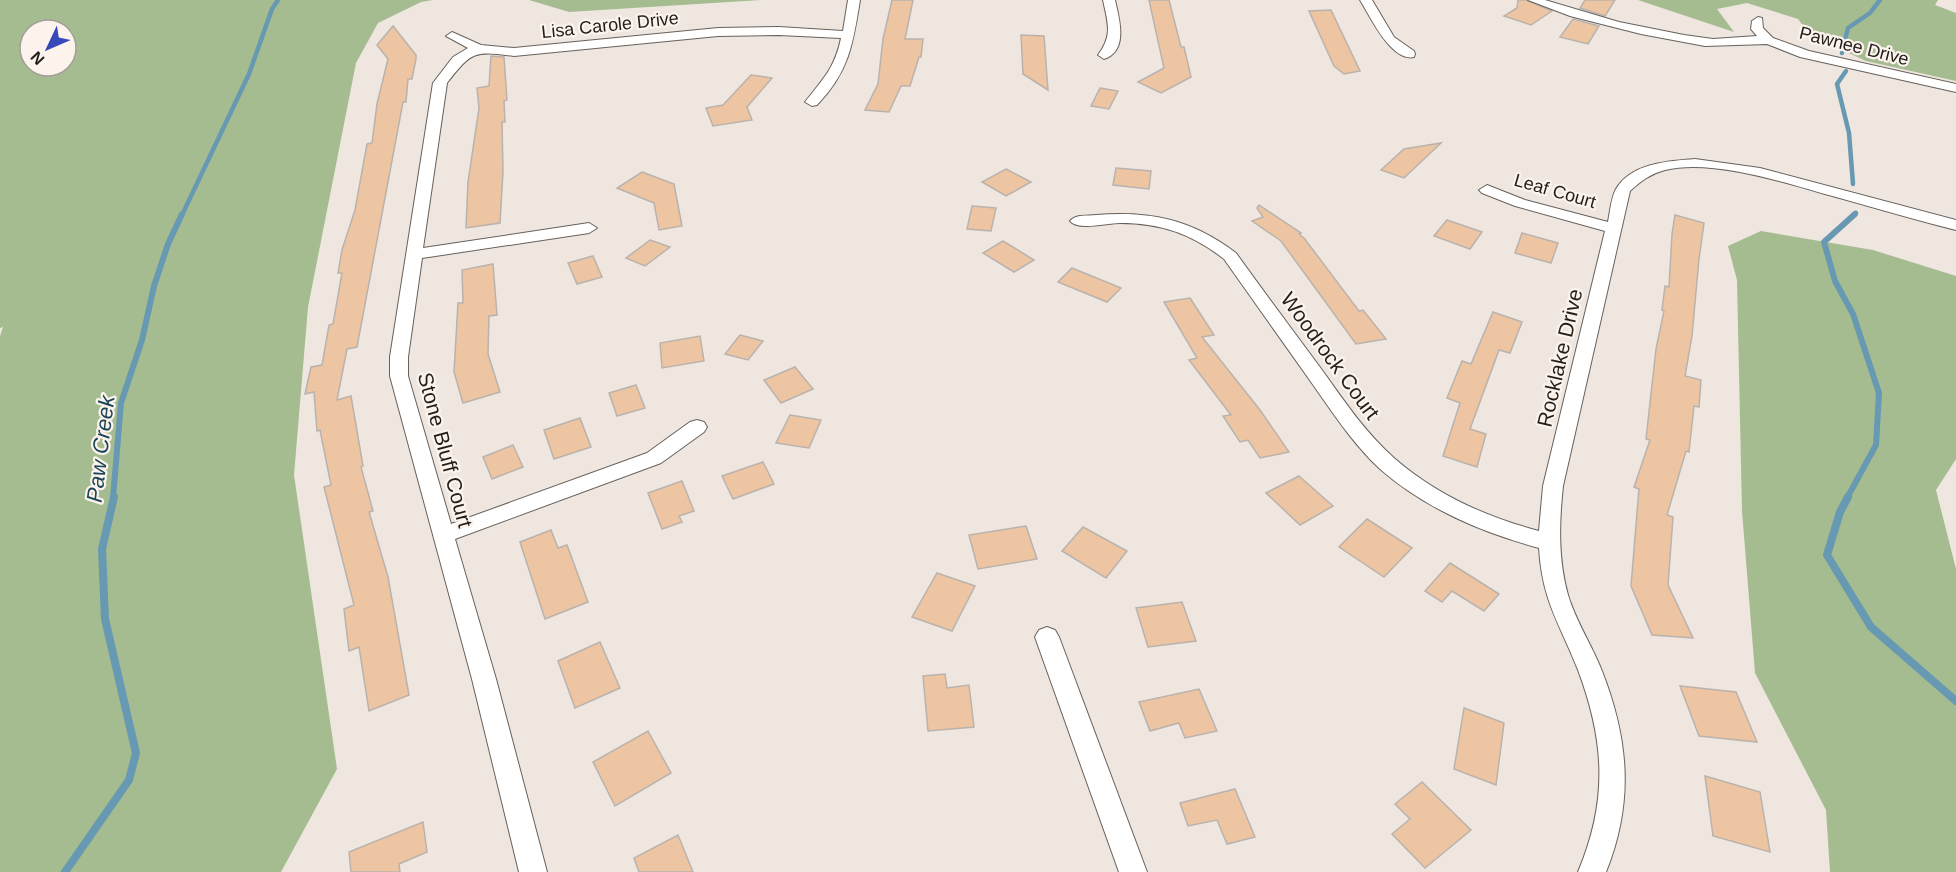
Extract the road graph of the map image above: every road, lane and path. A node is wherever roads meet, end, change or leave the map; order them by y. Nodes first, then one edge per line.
1 (854, 0) edge
2 (1109, 0) edge
3 (1366, 0) edge
4 (1534, 0) edge
5 (1758, 21) dead end
6 (847, 35) junction
7 (452, 36) dead end
8 (1769, 41) junction
9 (477, 48) junction
10 (1408, 54) dead end
11 (1104, 55) dead end
12 (1956, 88) edge
13 (812, 102) dead end
14 (1487, 190) dead end
15 (1078, 221) dead end
16 (1956, 225) edge
17 (589, 228) dead end
18 (1613, 228) junction
19 (415, 254) junction
20 (697, 427) dead end
21 (443, 535) junction
22 (1548, 542) junction
23 (1047, 637) dead end
24 (533, 872) edge
25 (1133, 872) edge
26 (1592, 872) edge

1 - 6 street
2 - 11 street
3 - 10 street
4 - 8 street
5 - 8 street, Pawnee Drive
6 - 9 street, Lisa Carole Drive
6 - 13 street
7 - 9 street, Lisa Carole Drive
8 - 12 street, Pawnee Drive
9 - 19 street, Stone Bluff Court
14 - 18 street, Leaf Court
15 - 22 street, Woodrock Court
16 - 18 street, Rocklake Drive
17 - 19 street
18 - 22 street, Rocklake Drive
19 - 21 street, Stone Bluff Court
20 - 21 street
21 - 24 street, Stone Bluff Court
22 - 26 street, Rocklake Drive
23 - 25 street

